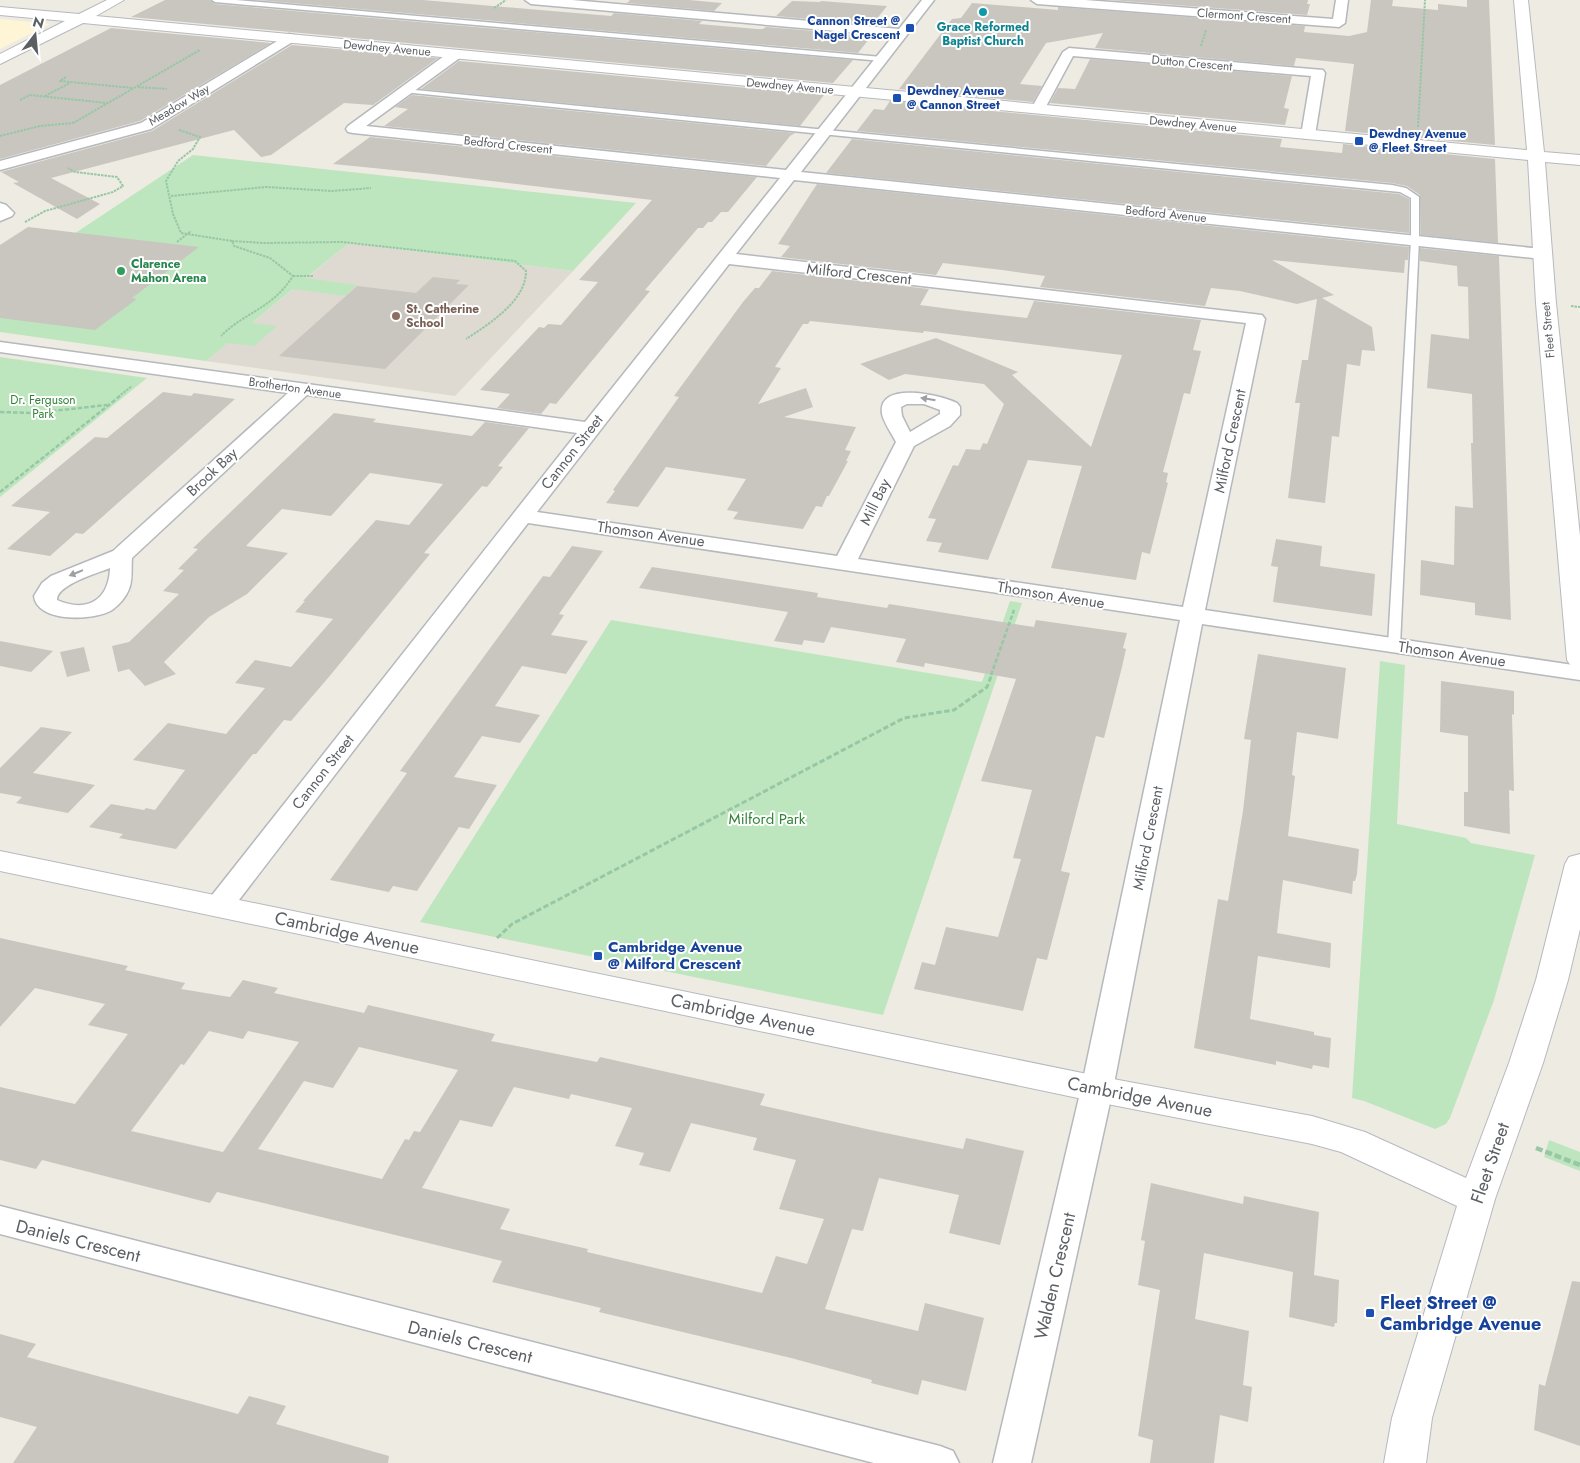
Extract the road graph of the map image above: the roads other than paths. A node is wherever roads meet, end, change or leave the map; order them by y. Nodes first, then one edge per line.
1 (117, 0) edge
2 (215, 0) edge
3 (224, 0) edge
4 (531, 0) edge
5 (928, 0) edge
6 (1036, 0) edge
7 (1342, 0) edge
8 (1521, 0) edge
9 (590, 2) edge
10 (752, 6) dead end
11 (0, 11) edge
12 (739, 18) junction
13 (80, 19) junction
14 (903, 33) junction
15 (289, 38) junction
16 (456, 54) junction
17 (882, 58) junction
18 (0, 60) edge
19 (405, 91) junction
20 (855, 92) junction
21 (1038, 109) junction
22 (823, 132) junction
23 (1308, 135) junction
24 (1536, 156) junction
25 (1580, 160) edge
26 (0, 166) edge
27 (790, 174) junction
28 (0, 208) edge
29 (0, 216) edge
30 (1415, 240) junction
31 (1542, 254) junction
32 (724, 258) junction
33 (0, 347) edge
34 (303, 389) junction
35 (590, 429) junction
36 (906, 442) dead end
37 (522, 516) junction
38 (121, 556) dead end
39 (845, 563) junction
40 (1192, 616) junction
41 (1394, 646) junction
42 (1580, 660) edge
43 (1580, 673) edge
44 (0, 861) edge
45 (1580, 864) edge
46 (219, 906) junction
47 (1097, 1089) junction
48 (1477, 1199) junction
49 (0, 1220) edge
50 (940, 1463) edge
51 (1012, 1463) edge
52 (1405, 1463) edge

1 - 13 street
2 - 3 lane
3 - 17 lane
4 - 9 street
5 - 14 street, Cannon Street
6 - 7 street, Clermont Crescent
8 - 24 street, Fleet Street
9 - 12 street
10 - 12 street
11 - 13 street, Dewdney Avenue
12 - 14 street
13 - 15 street, Dewdney Avenue
13 - 18 street
14 - 17 street, Cannon Street
15 - 16 street, Dewdney Avenue
15 - 26 street, Meadow Way
16 - 19 street, Bedford Crescent
16 - 20 street, Dewdney Avenue
17 - 20 street, Cannon Street
19 - 22 lane
19 - 27 street, Bedford Crescent
20 - 21 street, Dewdney Avenue
20 - 22 street, Cannon Street
21 - 23 street, Dewdney Avenue
21 - 23 street, Dutton Crescent
22 - 27 street, Cannon Street
22 - 30 lane
23 - 24 street, Dewdney Avenue
24 - 25 street, Dewdney Avenue
24 - 31 street, Fleet Street
27 - 30 street, Bedford Avenue
27 - 32 street, Cannon Street
28 - 29 street
30 - 31 street, Bedford Avenue
30 - 41 lane
31 - 42 street, Fleet Street
32 - 35 street, Cannon Street
32 - 40 street, Milford Crescent
33 - 34 street, Brotherton Avenue
34 - 35 street, Brotherton Avenue
34 - 38 street, Brook Bay
35 - 37 street, Cannon Street
36 - 39 street, Mill Bay
37 - 39 street, Thomson Avenue
37 - 46 street, Cannon Street
39 - 40 street, Thomson Avenue
40 - 41 street, Thomson Avenue
40 - 47 street, Milford Crescent
41 - 43 street, Thomson Avenue
44 - 46 street, Cambridge Avenue
45 - 48 street, Fleet Street
46 - 47 street, Cambridge Avenue
47 - 48 street, Cambridge Avenue
47 - 51 street, Walden Crescent
48 - 52 street, Fleet Street
49 - 50 street, Daniels Crescent

